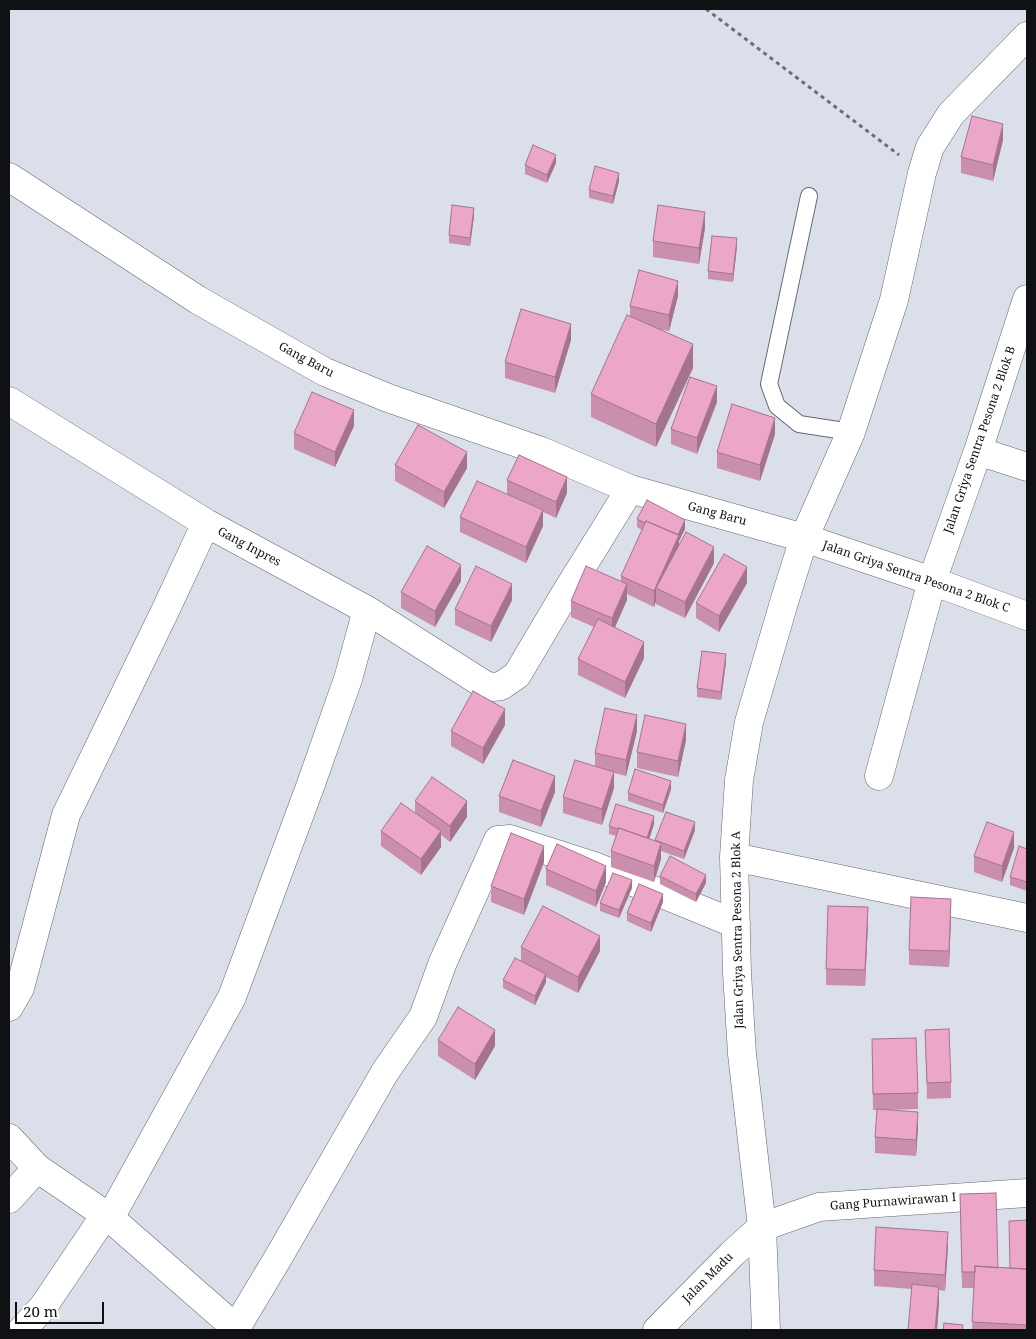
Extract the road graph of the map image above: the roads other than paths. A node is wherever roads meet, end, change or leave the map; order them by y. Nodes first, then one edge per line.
1 (1027, 36) edge
2 (9, 177) edge
3 (808, 196) dead end
4 (1027, 299) edge
5 (1021, 336) edge
6 (9, 401) edge
7 (851, 432) junction
8 (978, 451) junction
9 (1027, 467) edge
10 (630, 489) junction
11 (206, 523) junction
12 (804, 538) junction
13 (932, 581) junction
14 (367, 610) junction
15 (1027, 616) edge
16 (879, 776) dead end
17 (734, 857) junction
18 (1027, 918) edge
19 (736, 924) junction
20 (9, 1007) edge
21 (9, 1138) edge
22 (37, 1168) junction
23 (1027, 1193) edge
24 (9, 1199) edge
25 (108, 1216) junction
26 (762, 1227) junction
27 (237, 1329) edge
28 (22, 1330) edge
29 (656, 1330) edge
30 (766, 1330) edge

1 - 7 street
2 - 10 street, Gang Baru
3 - 7 lane
4 - 5 street, Jalan Griya Sentra Pesona 2 Blok B
5 - 8 street, Jalan Griya Sentra Pesona 2 Blok B
6 - 11 street, Gang Inpres
7 - 12 street
8 - 9 street
8 - 13 street, Jalan Griya Sentra Pesona 2 Blok B
10 - 12 street, Gang Baru
10 - 14 street, Gang Inpres
11 - 14 street, Gang Inpres
11 - 20 street
12 - 13 street, Jalan Griya Sentra Pesona 2 Blok C
12 - 17 street, Jalan Griya Sentra Pesona 2 Blok A
13 - 15 street, Jalan Griya Sentra Pesona 2 Blok C
13 - 16 street, Jalan Griya Sentra Pesona 2 Blok B
14 - 25 street
17 - 18 street
17 - 19 street, Jalan Griya Sentra Pesona 2 Blok A
19 - 26 street, Jalan Griya Sentra Pesona 2 Blok A
19 - 27 street
21 - 22 street
22 - 24 street
22 - 25 street
23 - 26 street, Gang Purnawirawan I
25 - 27 street
25 - 28 street
26 - 29 street, Jalan Madu
26 - 30 street, Jalan Griya Sentra Pesona 2 Blok A

